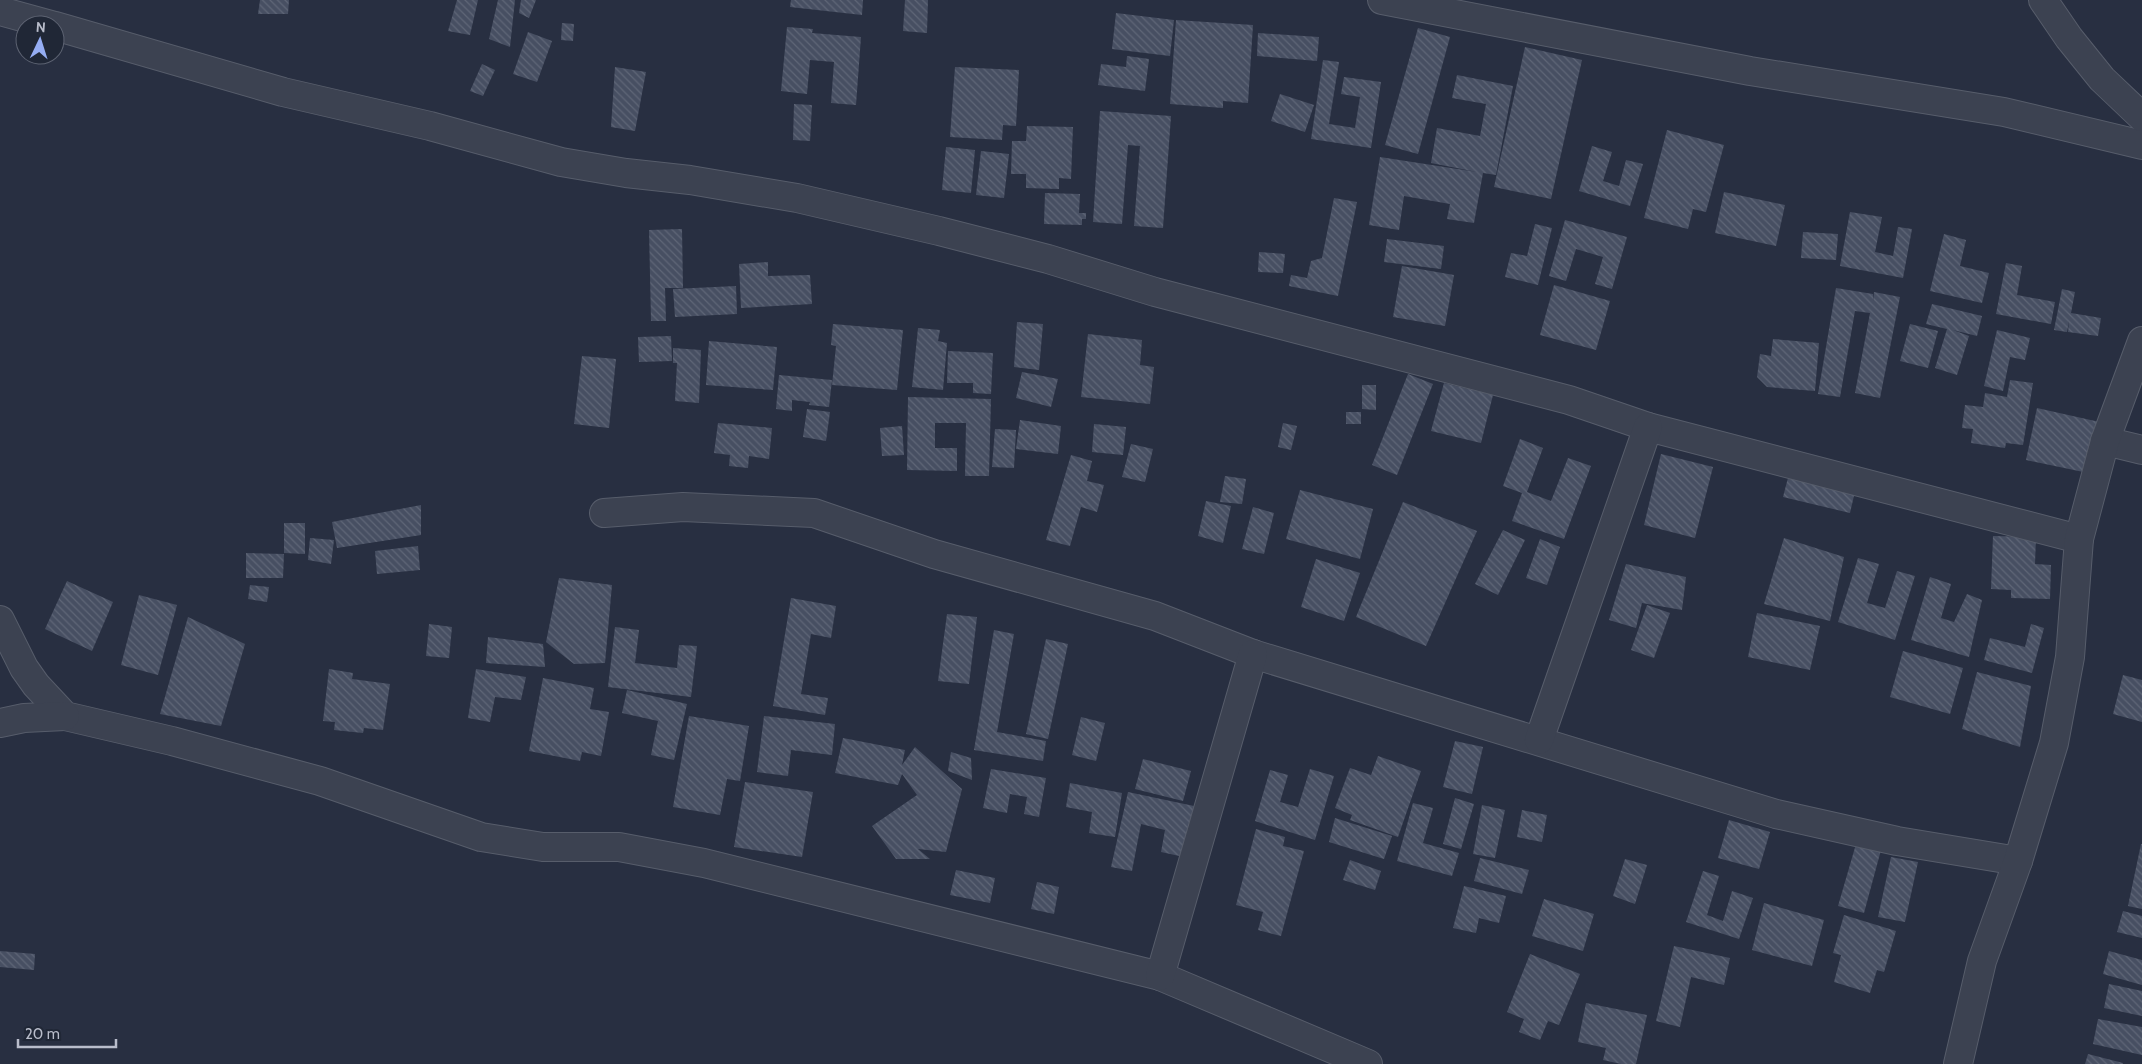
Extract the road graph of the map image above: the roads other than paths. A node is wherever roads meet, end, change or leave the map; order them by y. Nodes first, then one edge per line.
1 (1382, 0) edge
2 (2043, 0) edge
3 (0, 11) edge
4 (15, 15) edge
5 (65, 29) edge
6 (2142, 117) edge
7 (2142, 145) edge
8 (2142, 340) edge
9 (1648, 427) junction
10 (2105, 441) junction
11 (2142, 450) edge
12 (604, 513) dead end
13 (2079, 539) junction
14 (0, 620) edge
15 (1253, 654) junction
16 (65, 716) junction
17 (0, 723) edge
18 (1539, 740) junction
19 (2018, 860) junction
20 (1160, 976) junction
21 (1368, 1064) edge
22 (1958, 1064) edge

1 - 7 street
2 - 6 street
3 - 4 street
5 - 9 street
8 - 10 street
9 - 13 street
9 - 18 street
10 - 11 street
10 - 13 street
12 - 15 street
13 - 19 street
14 - 16 street
15 - 18 street
15 - 20 street
16 - 17 street
16 - 20 street
18 - 19 street
19 - 22 street
20 - 21 street

